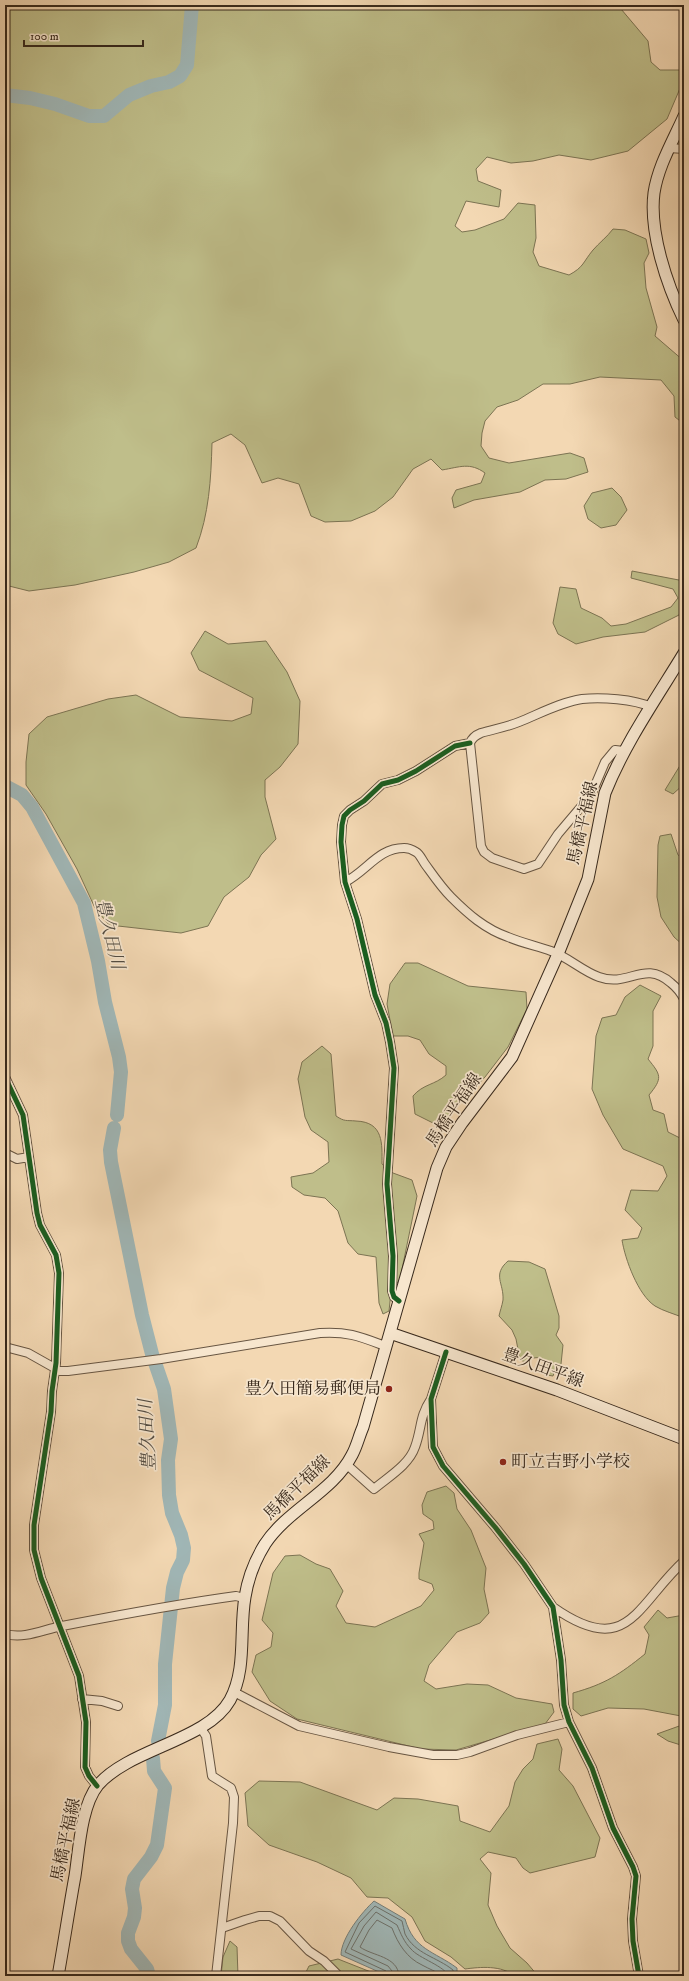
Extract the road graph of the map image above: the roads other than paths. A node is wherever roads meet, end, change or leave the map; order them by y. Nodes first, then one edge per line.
1 (684, 116) edge
2 (669, 148) junction
3 (684, 148) edge
4 (684, 320) edge
5 (684, 653) edge
6 (651, 707) junction
7 (470, 743) junction
8 (624, 751) junction
9 (345, 882) junction
10 (558, 954) junction
11 (684, 999) edge
12 (5, 1078) edge
13 (5, 1153) edge
14 (29, 1156) junction
15 (398, 1301) junction
16 (390, 1333) junction
17 (5, 1346) edge
18 (385, 1346) junction
19 (446, 1352) junction
20 (55, 1368) junction
21 (431, 1399) junction
22 (684, 1439) edge
23 (346, 1464) junction
24 (684, 1561) edge
25 (244, 1598) junction
26 (553, 1607) junction
27 (61, 1626) junction
28 (5, 1634) edge
29 (234, 1692) junction
30 (82, 1699) junction
31 (118, 1706) dead end
32 (569, 1722) junction
33 (200, 1727) junction
34 (97, 1786) junction
35 (222, 1928) junction
36 (58, 1976) edge
37 (216, 1976) edge
38 (340, 1976) edge
39 (639, 1976) edge

1 - 2 main road
2 - 3 street
2 - 4 main road
5 - 6 main road, 馬橋平福線
6 - 7 street
6 - 8 main road, 馬橋平福線
7 - 8 street
7 - 9 street
8 - 10 main road, 馬橋平福線
9 - 10 street
9 - 15 street
10 - 11 street
10 - 15 main road, 馬橋平福線
12 - 14 street
13 - 14 street
14 - 20 street
15 - 16 main road, 馬橋平福線
16 - 18 main road, 馬橋平福線
16 - 19 main road, 豊久田平線
17 - 20 street
18 - 20 street
18 - 23 main road, 馬橋平福線
19 - 21 street
19 - 22 main road, 豊久田平線
20 - 27 street
21 - 23 street
21 - 26 street
23 - 25 main road, 馬橋平福線
24 - 26 street
25 - 27 street
25 - 29 main road, 馬橋平福線
26 - 32 street
27 - 28 street
27 - 30 street
29 - 32 street
29 - 33 main road, 馬橋平福線
30 - 31 street
30 - 34 street
32 - 39 street
33 - 34 main road, 馬橋平福線
33 - 35 street
34 - 36 main road, 馬橋平福線
35 - 37 street
35 - 38 street

